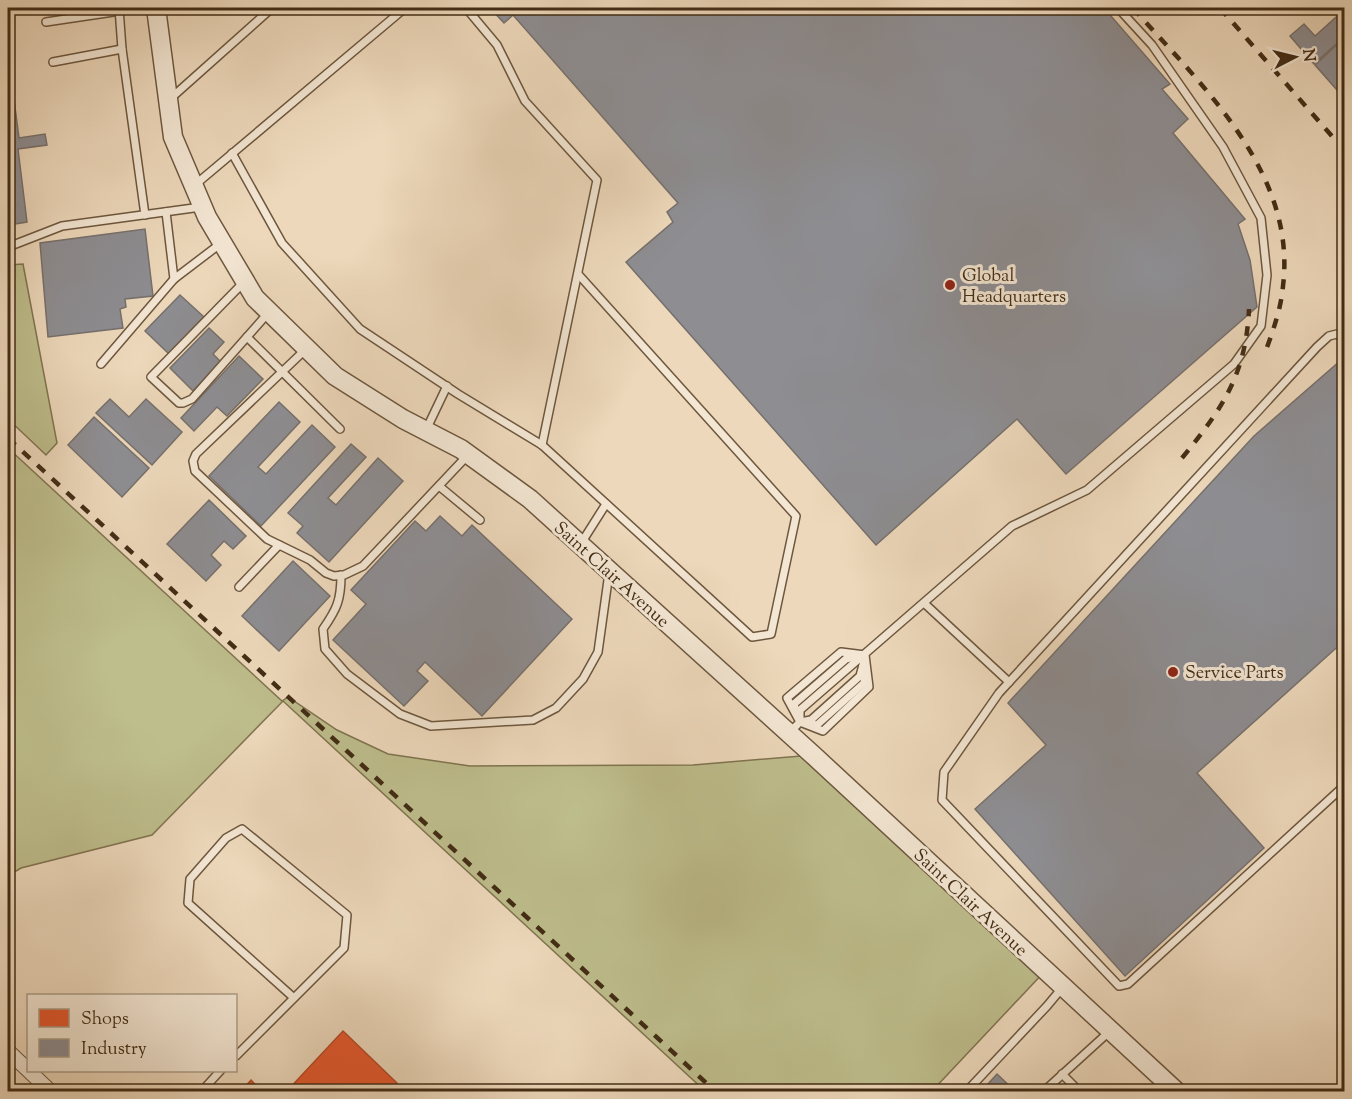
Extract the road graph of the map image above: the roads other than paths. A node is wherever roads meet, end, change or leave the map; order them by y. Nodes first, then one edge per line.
1 (156, 8) edge
2 (272, 8) edge
3 (405, 8) edge
4 (466, 8) edge
5 (1118, 8) edge
6 (119, 9) edge
7 (46, 21) dead end
8 (122, 49) junction
9 (53, 62) dead end
10 (168, 100) junction
11 (232, 153) junction
12 (194, 186) junction
13 (203, 206) junction
14 (166, 212) junction
15 (145, 215) junction
16 (222, 243) junction
17 (8, 247) edge
18 (578, 274) junction
19 (174, 279) junction
20 (244, 281) junction
21 (269, 312) junction
22 (247, 337) junction
23 (1344, 339) edge
24 (306, 349) junction
25 (101, 364) dead end
26 (281, 373) junction
27 (447, 386) junction
28 (340, 429) dead end
29 (426, 431) junction
30 (542, 445) junction
31 (469, 454) junction
32 (439, 486) junction
33 (606, 504) junction
34 (480, 519) dead end
35 (279, 545) junction
36 (580, 545) junction
37 (609, 571) junction
38 (340, 575) junction
39 (239, 587) dead end
40 (924, 603) junction
41 (865, 655) junction
42 (1009, 682) junction
43 (795, 728) junction
44 (1344, 786) edge
45 (1062, 987) junction
46 (294, 998) junction
47 (1110, 1031) junction
48 (10, 1054) edge
49 (237, 1055) edge
50 (27, 1070) edge
51 (29, 1072) edge
52 (220, 1072) edge
53 (1062, 1074) junction
54 (51, 1092) edge
55 (201, 1092) edge
56 (966, 1092) edge
57 (1043, 1092) edge
58 (1080, 1092) edge
59 (1177, 1092) edge

1 - 10 street, Saint Clair Avenue
2 - 10 lane
3 - 11 lane
4 - 18 lane
5 - 40 lane
6 - 7 lane
6 - 8 lane
8 - 9 lane
8 - 15 lane
10 - 12 street, Saint Clair Avenue
11 - 12 lane
11 - 27 lane
12 - 13 street, Saint Clair Avenue
13 - 14 lane
13 - 16 street, Saint Clair Avenue
14 - 15 lane
14 - 19 lane
15 - 17 lane
16 - 19 lane
16 - 20 street, Saint Clair Avenue
18 - 30 lane
18 - 33 lane
19 - 25 lane
20 - 21 street, Saint Clair Avenue
20 - 22 lane
21 - 22 lane
21 - 24 street, Saint Clair Avenue
22 - 26 lane
23 - 42 lane
24 - 26 lane
24 - 29 street, Saint Clair Avenue
26 - 28 lane
26 - 35 lane
27 - 29 lane
27 - 30 lane
29 - 31 street, Saint Clair Avenue
30 - 33 lane
31 - 32 lane
31 - 36 street, Saint Clair Avenue
32 - 34 lane
32 - 38 lane
33 - 36 lane
35 - 38 lane
35 - 39 lane
36 - 37 street, Saint Clair Avenue
37 - 38 lane
37 - 43 street, Saint Clair Avenue
40 - 41 lane
40 - 42 lane
41 - 43 lane
41 - 43 lane
41 - 43 lane
41 - 43 lane
42 - 44 lane
43 - 45 street, Saint Clair Avenue
45 - 47 street, Saint Clair Avenue
45 - 56 lane
46 - 46 lane
46 - 49 lane
47 - 53 lane
47 - 59 street, Saint Clair Avenue
48 - 50 street
51 - 54 street
52 - 55 lane
53 - 57 lane
53 - 58 lane

